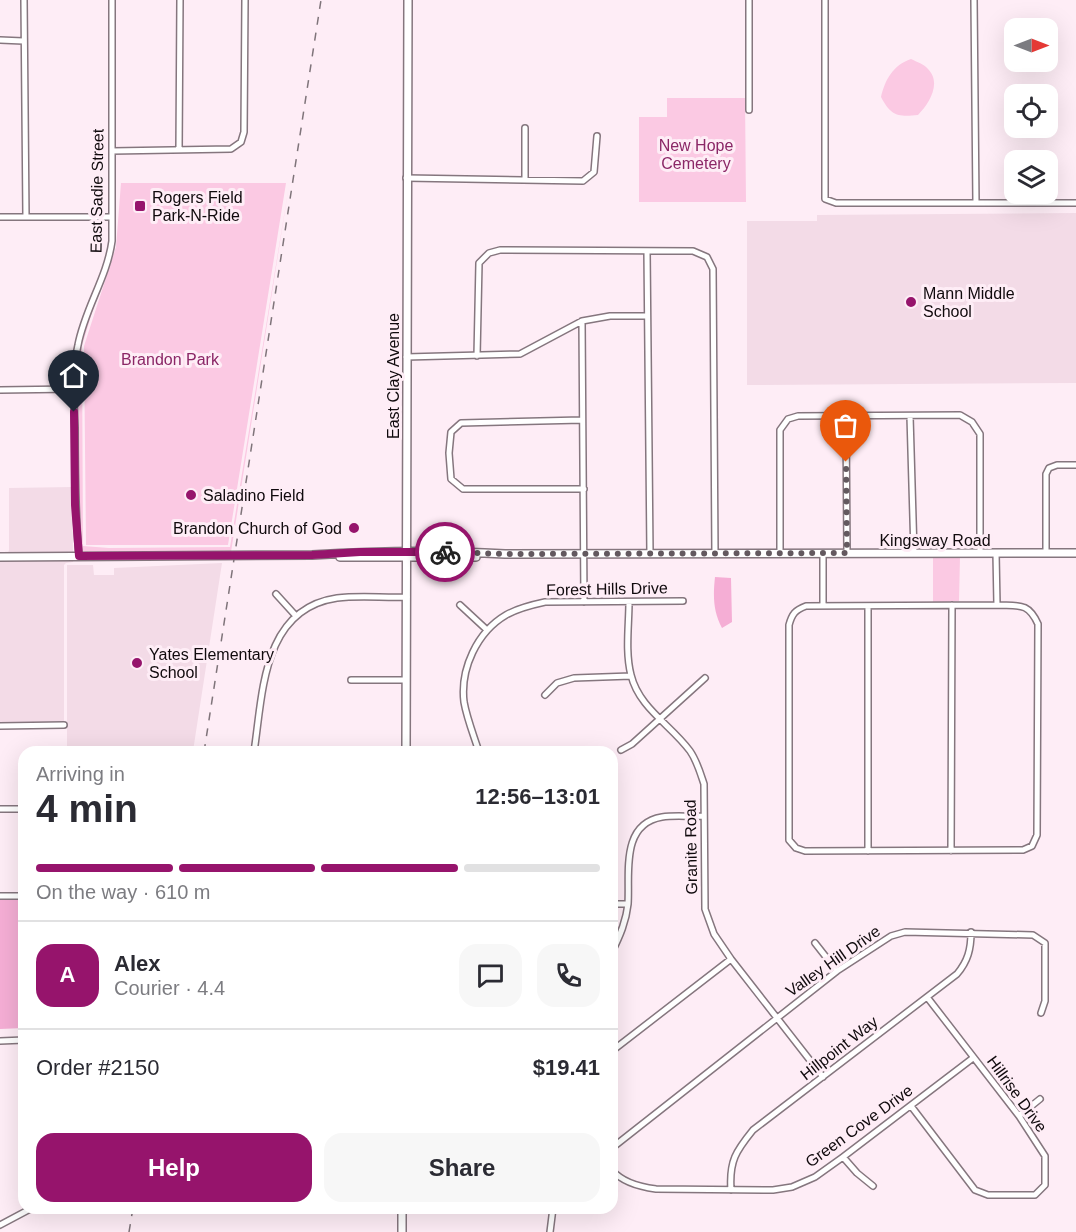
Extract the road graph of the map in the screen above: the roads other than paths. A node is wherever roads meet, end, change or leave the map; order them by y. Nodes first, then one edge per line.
1 (24, 0) edge
2 (112, 0) edge
3 (180, 0) edge
4 (245, 0) edge
5 (408, 0) edge
6 (749, 0) edge
7 (825, 0) edge
8 (974, 0) edge
9 (0, 40) edge
10 (23, 41) junction
11 (749, 110) dead end
12 (525, 128) dead end
13 (597, 136) dead end
14 (179, 150) junction
15 (112, 151) junction
16 (406, 178) junction
17 (525, 180) junction
18 (976, 203) junction
19 (1076, 203) edge
20 (0, 217) edge
21 (26, 217) junction
22 (112, 217) junction
23 (647, 251) junction
24 (647, 316) junction
25 (582, 321) junction
26 (477, 356) junction
27 (406, 357) junction
28 (74, 389) junction
29 (0, 390) edge
30 (846, 416) junction
31 (910, 416) junction
32 (582, 420) junction
33 (1076, 465) edge
34 (584, 489) junction
35 (847, 553) junction
36 (914, 553) junction
37 (980, 553) junction
38 (996, 553) junction
39 (1046, 553) junction
40 (1076, 553) edge
41 (584, 554) junction
42 (650, 554) junction
43 (715, 554) junction
44 (780, 554) junction
45 (822, 554) junction
46 (407, 555) junction
47 (0, 556) edge
48 (79, 556) junction
49 (276, 594) dead end
50 (407, 597) junction
51 (683, 601) dead end
52 (584, 602) junction
53 (629, 602) junction
54 (459, 605) dead end
55 (952, 605) junction
56 (997, 605) junction
57 (823, 606) junction
58 (868, 606) junction
59 (296, 616) junction
60 (487, 630) junction
61 (631, 676) junction
62 (705, 678) dead end
63 (351, 680) dead end
64 (406, 680) junction
65 (545, 695) dead end
66 (660, 719) junction
67 (64, 725) dead end
68 (0, 726) edge
69 (255, 746) edge
70 (406, 746) edge
71 (476, 746) edge
72 (621, 750) dead end
73 (0, 809) edge
74 (18, 809) edge
75 (704, 816) junction
76 (868, 851) junction
77 (951, 851) junction
78 (0, 896) edge
79 (18, 896) edge
80 (618, 904) edge
81 (628, 904) junction
82 (971, 932) junction
83 (618, 941) edge
84 (815, 943) dead end
85 (731, 959) junction
86 (837, 971) junction
87 (927, 997) junction
88 (1041, 1013) dead end
89 (777, 1018) junction
90 (18, 1040) edge
91 (0, 1041) edge
92 (618, 1046) edge
93 (973, 1058) junction
94 (823, 1077) junction
95 (1040, 1099) dead end
96 (911, 1106) junction
97 (1019, 1116) junction
98 (618, 1144) edge
99 (843, 1157) junction
100 (618, 1176) edge
101 (873, 1186) dead end
102 (730, 1190) junction
103 (21, 1214) edge
104 (402, 1214) edge
105 (552, 1214) edge
106 (0, 1225) edge
107 (402, 1232) edge
108 (550, 1232) edge

1 - 10 street
2 - 15 street, East Sadie Street
3 - 14 street
4 - 14 street
5 - 16 street, East Clay Avenue
6 - 11 street
7 - 18 street
8 - 18 street
9 - 10 street
10 - 21 street
12 - 17 street
13 - 17 street
14 - 15 street
15 - 22 street, East Sadie Street
16 - 17 street
16 - 27 street, East Clay Avenue
18 - 19 street
20 - 21 street
21 - 22 street
22 - 28 street, East Sadie Street
23 - 24 street
23 - 26 street
23 - 43 street
24 - 25 street
24 - 42 street
25 - 26 street
25 - 32 street
26 - 27 street
27 - 46 street, East Clay Avenue
28 - 29 street
28 - 48 street, East Sadie Street
30 - 31 street
30 - 35 street
30 - 44 street
31 - 36 street
31 - 37 street
32 - 34 street
32 - 34 street
33 - 39 street
34 - 41 street
35 - 36 street, Kingsway Road
35 - 45 street, Kingsway Road
36 - 37 street, Kingsway Road
37 - 38 street, Kingsway Road
38 - 39 street, Kingsway Road
38 - 56 street
39 - 40 street, Kingsway Road
41 - 42 street, Kingsway Road
41 - 46 street, Kingsway Road
41 - 52 street
42 - 43 street, Kingsway Road
43 - 44 street, Kingsway Road
44 - 45 street, Kingsway Road
45 - 57 street
46 - 48 street, Kingsway Road
46 - 50 street, East Clay Avenue
47 - 48 street, Kingsway Road
49 - 59 street
50 - 59 street
50 - 64 street, East Clay Avenue
51 - 53 street, Forest Hills Drive
52 - 53 street, Forest Hills Drive
52 - 60 street, Forest Hills Drive
53 - 61 street, Granite Road
54 - 60 street
55 - 56 street
55 - 58 street
55 - 77 street
56 - 77 street
57 - 58 street
57 - 76 street
58 - 76 street
59 - 69 street
60 - 71 street, Forest Hills Drive
61 - 65 street
61 - 66 street, Granite Road
62 - 66 street
63 - 64 street
64 - 70 street, East Clay Avenue
66 - 72 street
66 - 75 street, Granite Road
67 - 68 street
73 - 74 street
75 - 81 street
75 - 85 street, Granite Road
76 - 77 street
78 - 79 street
80 - 81 street
81 - 83 street
82 - 86 street, Valley Hill Drive
82 - 87 street, Hillpoint Way
82 - 88 street, Valley Hill Drive
84 - 86 street
85 - 89 street, Granite Road
85 - 92 street
86 - 89 street, Valley Hill Drive
87 - 93 street, Hillrise Drive
87 - 94 street, Hillpoint Way
89 - 94 street, Granite Road
89 - 98 street, Valley Hill Drive
90 - 91 street
93 - 96 street, Green Cove Drive
93 - 97 street, Hillrise Drive
94 - 102 street, Hillpoint Way
95 - 97 street
96 - 97 street, Hillrise Drive
96 - 99 street, Green Cove Drive
99 - 101 street
99 - 102 street, Green Cove Drive
100 - 102 street, Green Cove Drive
103 - 106 street
104 - 107 street
105 - 108 street

